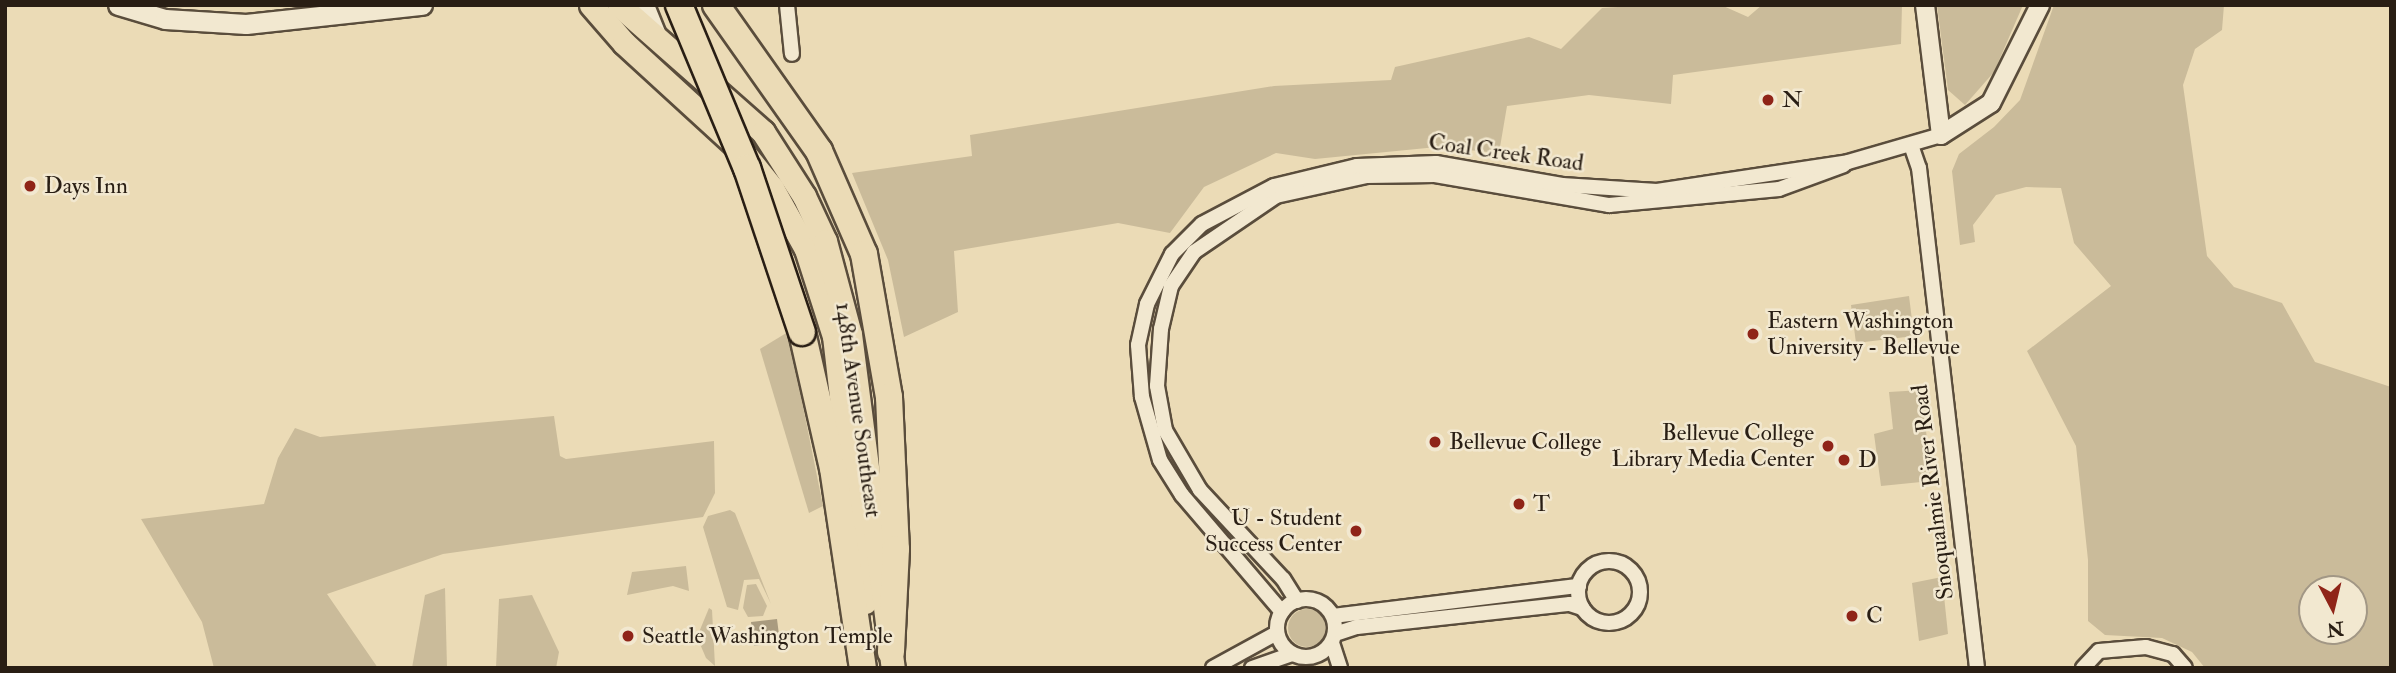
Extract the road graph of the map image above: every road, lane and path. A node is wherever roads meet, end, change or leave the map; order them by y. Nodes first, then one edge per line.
1 (118, 5) edge
2 (422, 5) edge
3 (590, 5) edge
4 (619, 5) edge
5 (644, 5) edge
6 (679, 5) edge
7 (716, 5) edge
8 (787, 5) edge
9 (1925, 5) edge
10 (2040, 5) edge
11 (671, 54) junction
12 (792, 54) dead end
13 (1941, 135) junction
14 (1911, 145) junction
15 (1848, 162) junction
16 (1579, 586) junction
17 (1297, 601) junction
18 (1582, 608) junction
19 (1282, 612) junction
20 (1333, 616) junction
21 (1278, 633) junction
22 (1333, 639) junction
23 (1292, 654) junction
24 (876, 661) edge
25 (1313, 663) edge
26 (1213, 668) edge
27 (1252, 668) edge
28 (1340, 668) edge
29 (1977, 668) edge
30 (2083, 668) edge
31 (2185, 668) edge

1 - 2 main road
3 - 24 main road, 148th Avenue Southeast
4 - 11 main road, 148th Avenue Southeast
5 - 11 main road
6 - 24 highway, bridge
7 - 24 highway
8 - 12 street
9 - 13 street
10 - 13 street
11 - 24 main road, 148th Avenue Southeast
13 - 14 street, Coal Creek Road
14 - 15 street, Coal Creek Road
14 - 29 street, Snoqualmie River Road
15 - 17 street, Coal Creek Road
15 - 19 street, Coal Creek Road
16 - 18 street
16 - 18 street
16 - 20 street
17 - 19 street
17 - 20 street
18 - 22 street
19 - 21 street
20 - 22 street
21 - 23 street
21 - 26 street
22 - 25 street
22 - 28 street
23 - 25 street
23 - 27 street
30 - 31 street

